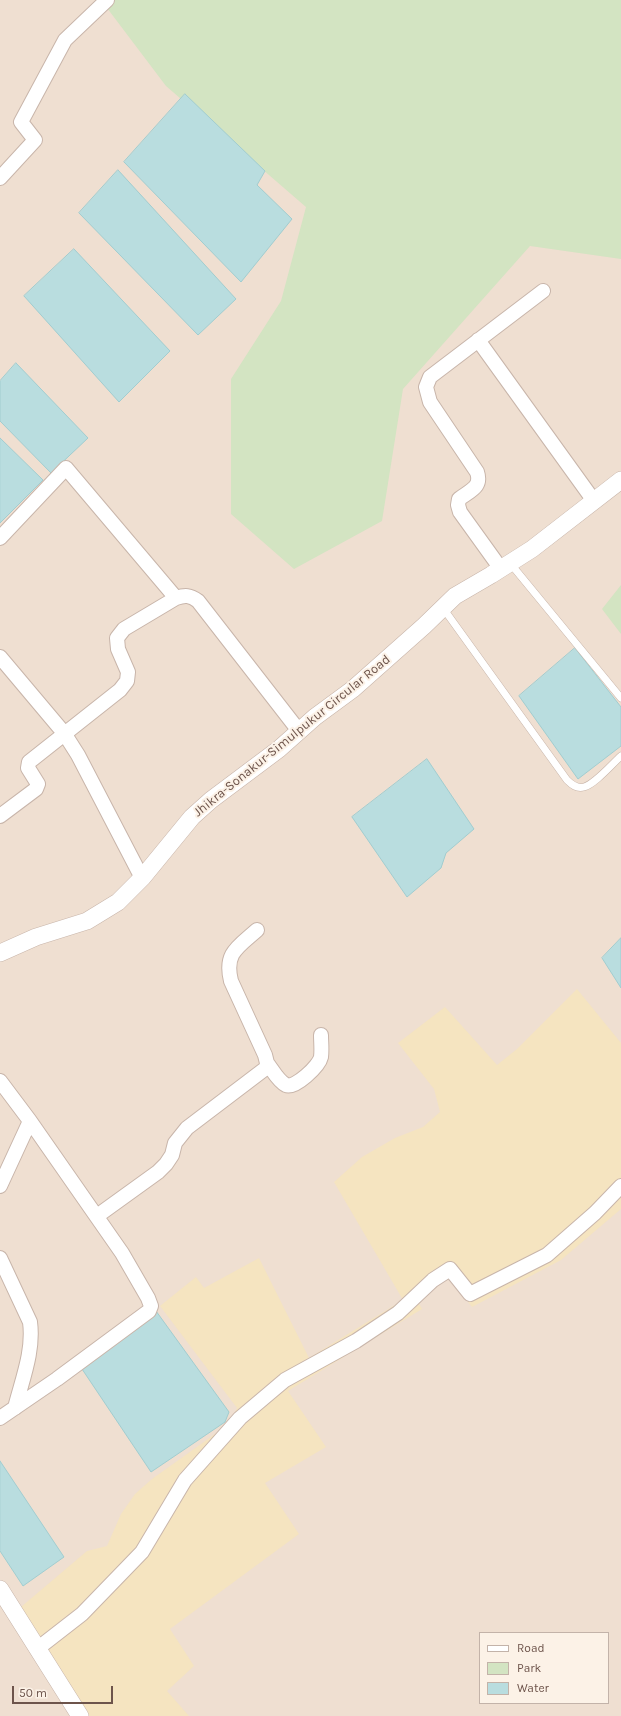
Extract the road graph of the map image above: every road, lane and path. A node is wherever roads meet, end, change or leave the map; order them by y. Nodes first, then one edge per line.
1 (107, 0) edge
2 (0, 178) edge
3 (543, 291) dead end
4 (478, 340) junction
5 (621, 480) edge
6 (594, 501) junction
7 (0, 538) edge
8 (506, 566) junction
9 (176, 598) junction
10 (442, 608) junction
11 (0, 657) edge
12 (621, 698) edge
13 (299, 731) junction
14 (64, 733) junction
15 (621, 756) edge
16 (2, 809) edge
17 (142, 878) junction
18 (257, 930) dead end
19 (0, 953) edge
20 (321, 1035) dead end
21 (267, 1063) junction
22 (0, 1081) edge
23 (30, 1121) junction
24 (0, 1186) edge
25 (621, 1186) edge
26 (97, 1216) junction
27 (0, 1258) edge
28 (15, 1408) junction
29 (0, 1418) edge
30 (0, 1590) edge
31 (37, 1649) junction
32 (80, 1716) edge

1 - 2 street
3 - 4 street
4 - 6 street
4 - 8 street
5 - 6 street, Jhikra-Sonakur-Simulpukur Circular Road
6 - 8 street, Jhikra-Sonakur-Simulpukur Circular Road
7 - 9 street
8 - 10 street, Jhikra-Sonakur-Simulpukur Circular Road
8 - 12 lane
9 - 13 street
9 - 14 street
10 - 13 street, Jhikra-Sonakur-Simulpukur Circular Road
10 - 15 lane
11 - 14 street
13 - 17 street, Jhikra-Sonakur-Simulpukur Circular Road
14 - 16 street
14 - 17 street
17 - 19 street, Jhikra-Sonakur-Simulpukur Circular Road
18 - 21 street
20 - 21 street
21 - 26 street
22 - 23 street
23 - 24 street
23 - 26 street
25 - 31 street
26 - 28 street
27 - 28 street
28 - 29 street
30 - 31 street
31 - 32 street

